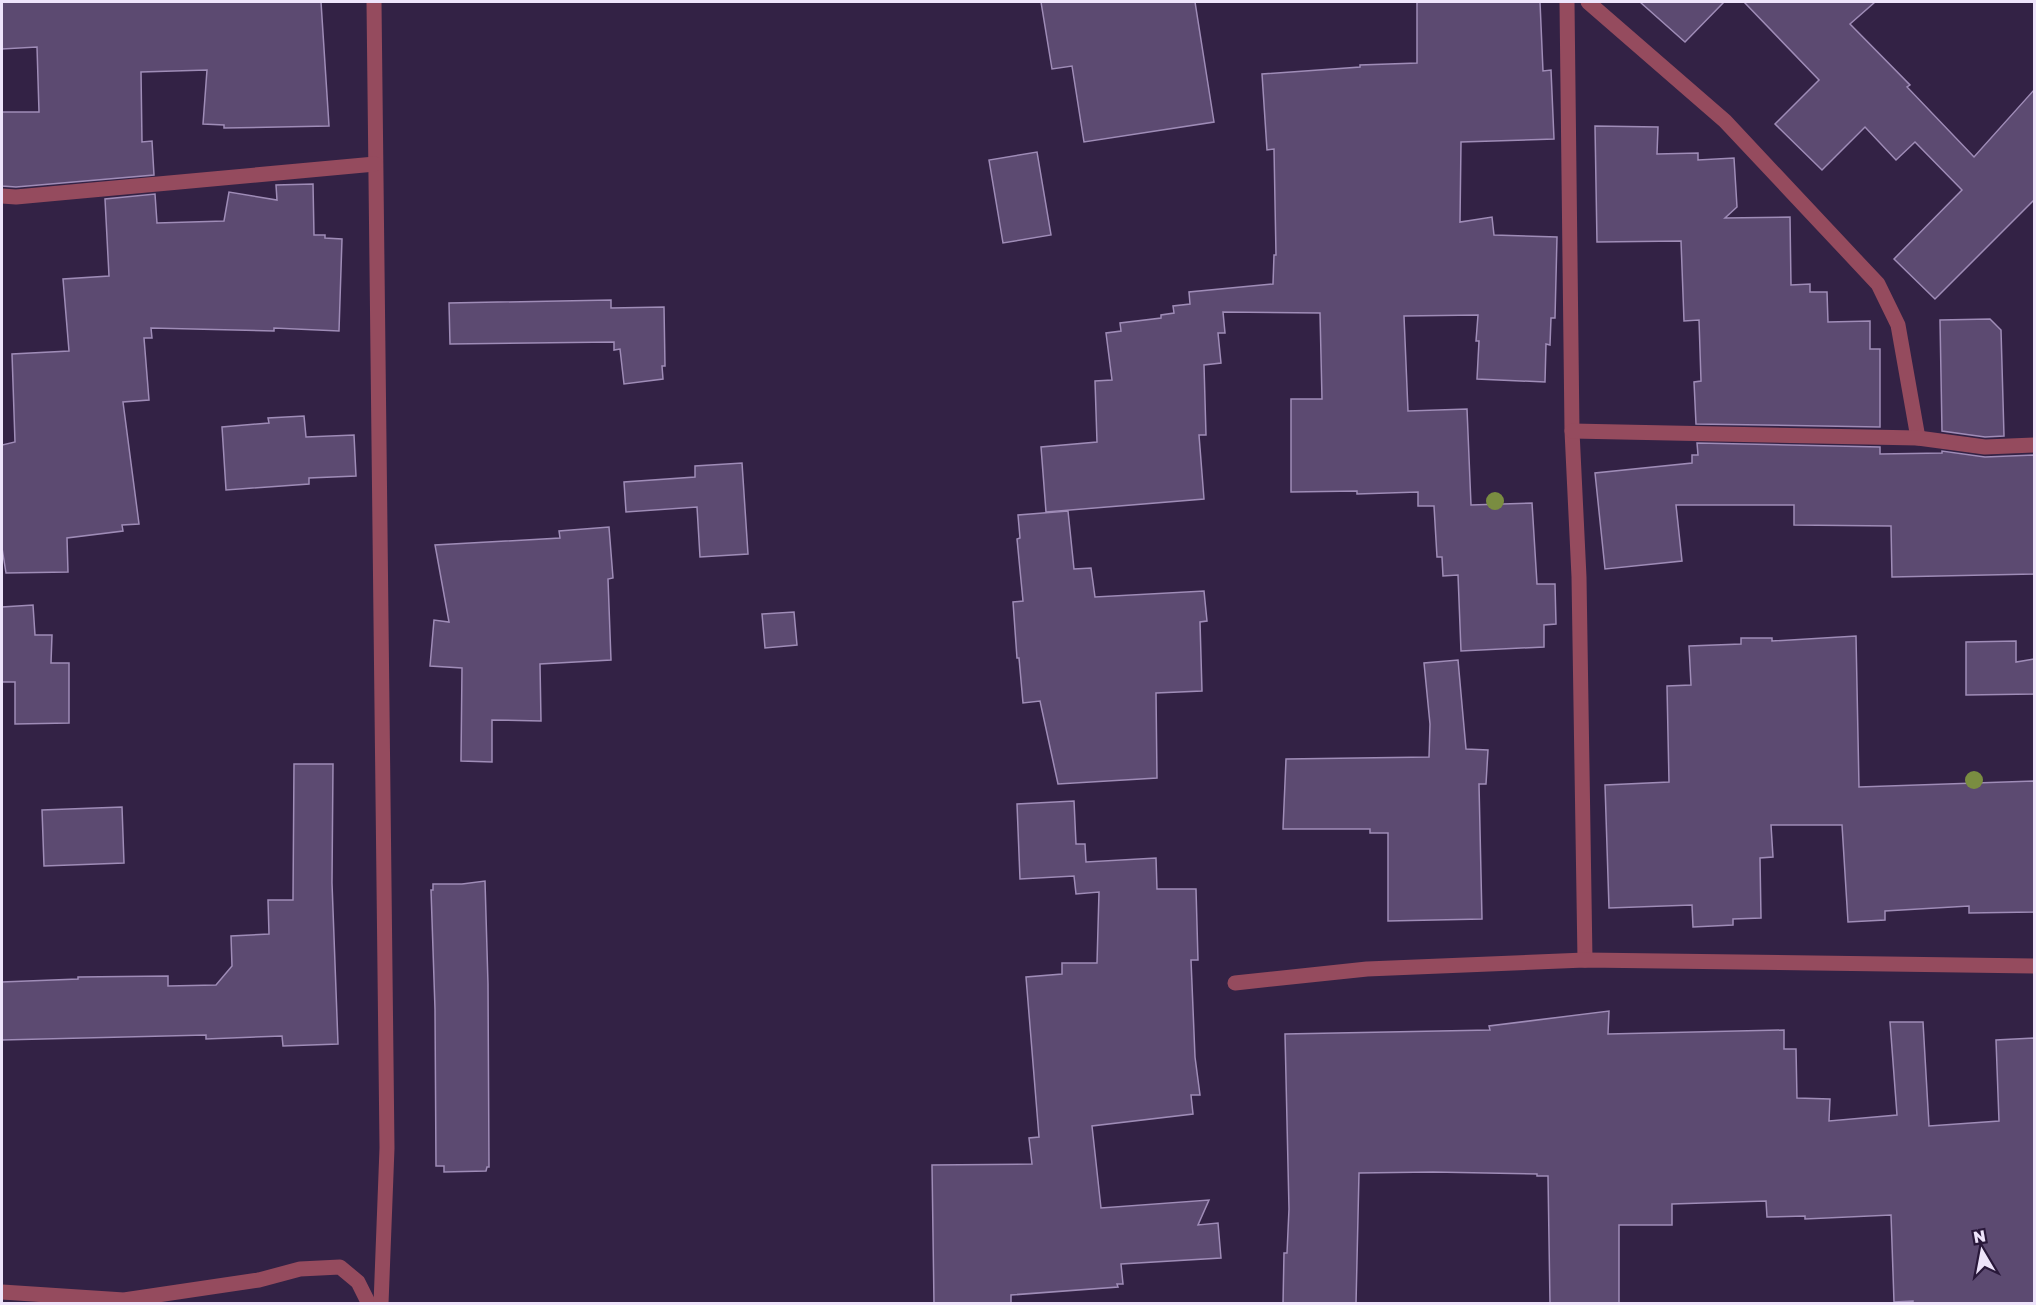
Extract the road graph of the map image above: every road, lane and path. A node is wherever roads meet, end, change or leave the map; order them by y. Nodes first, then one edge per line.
1 (374, 2) edge
2 (1567, 2) edge
3 (1588, 2) edge
4 (375, 164) junction
5 (2, 196) edge
6 (1572, 431) junction
7 (1918, 438) junction
8 (2034, 445) edge
9 (1585, 960) junction
10 (2034, 966) edge
11 (1234, 983) dead end
12 (2, 1292) edge
13 (369, 1304) edge
14 (381, 1304) edge

1 - 4 street
2 - 6 street
3 - 7 street
4 - 5 street
4 - 14 street
6 - 7 street
6 - 9 street
7 - 8 street
9 - 10 street
9 - 11 street
12 - 13 street

